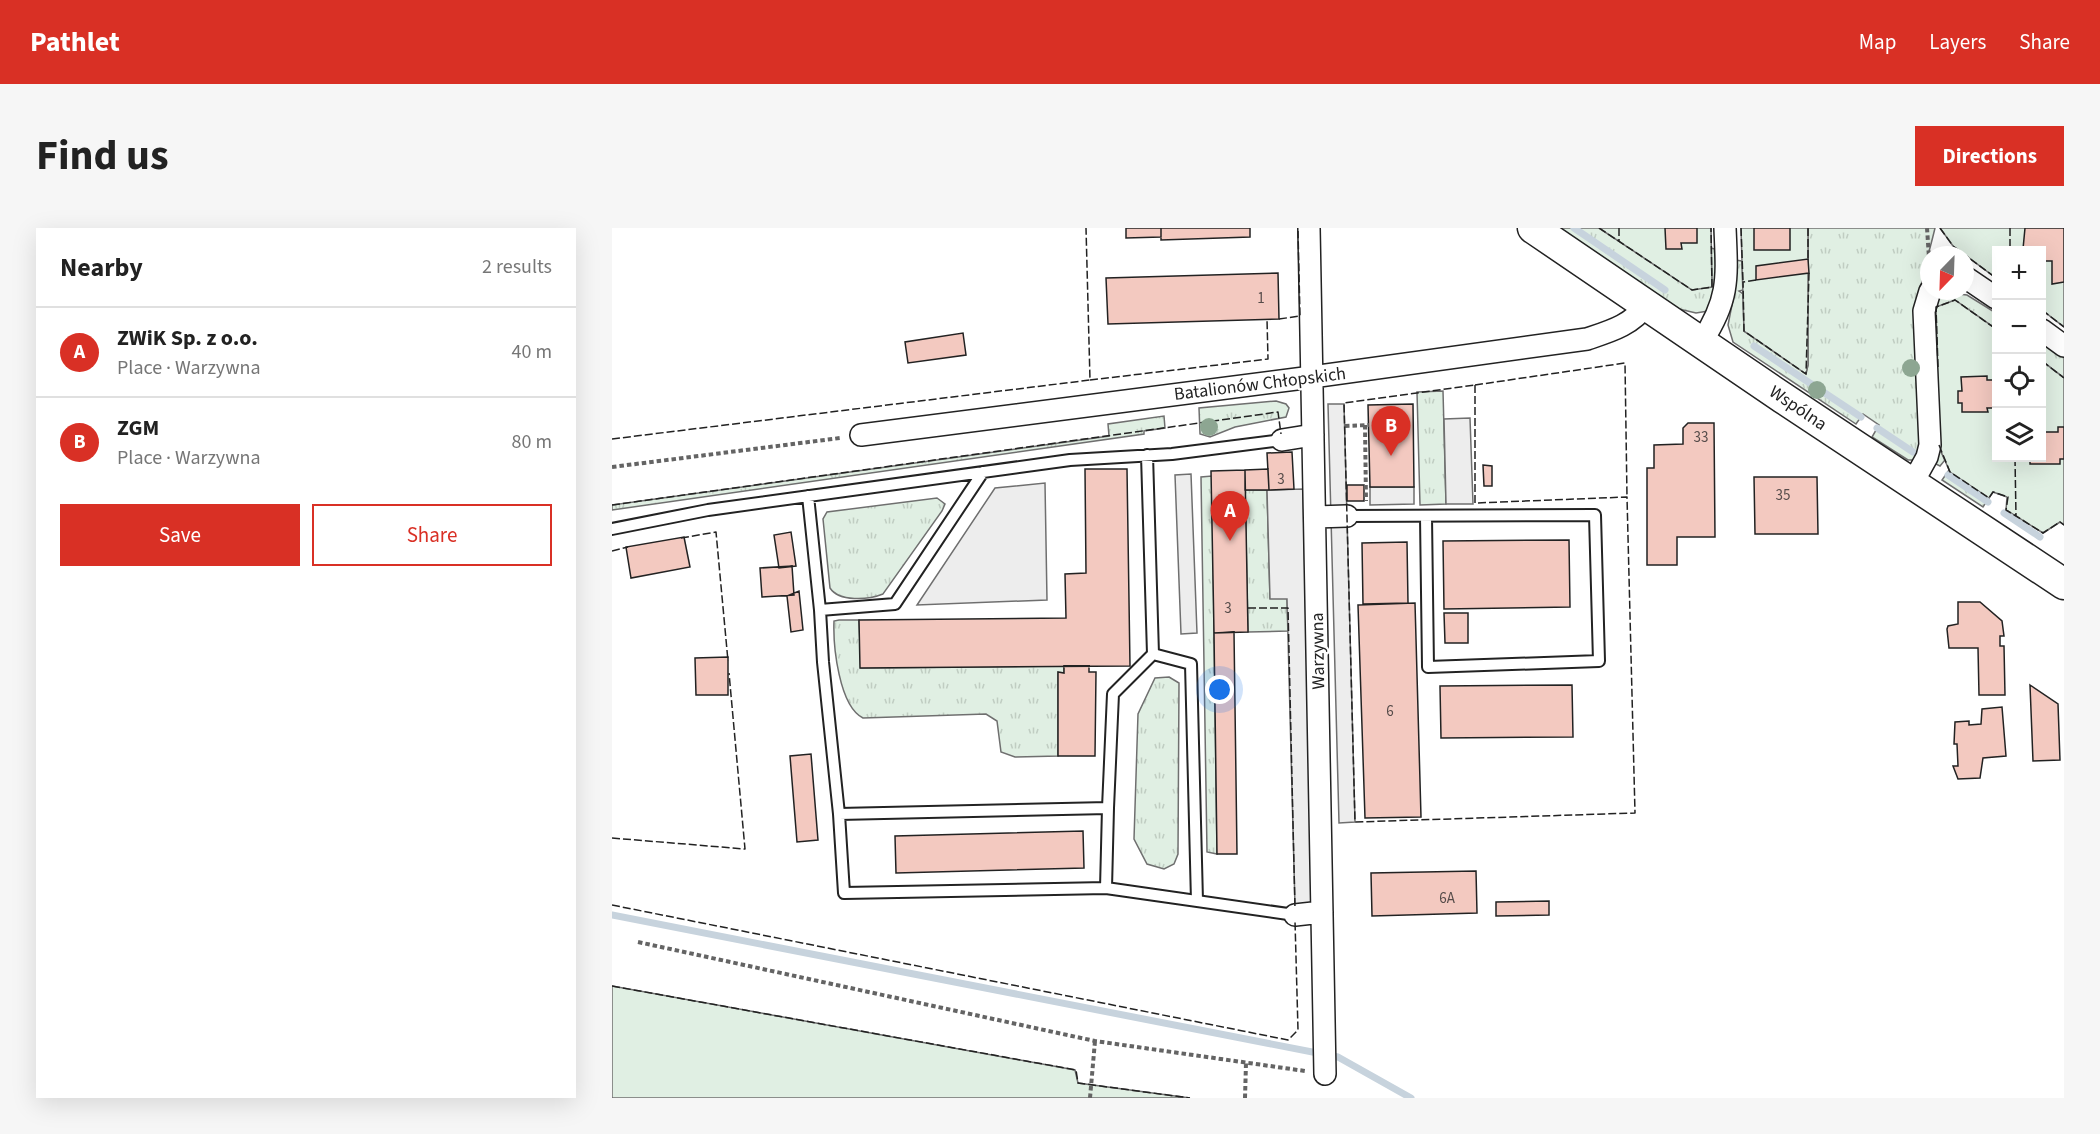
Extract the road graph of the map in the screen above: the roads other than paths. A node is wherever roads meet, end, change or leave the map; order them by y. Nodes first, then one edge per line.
1 (1309, 228) edge
2 (1533, 228) edge
3 (1725, 228) edge
4 (1974, 283) edge
5 (1992, 295) edge
6 (1927, 300) edge
7 (1647, 304) junction
8 (2046, 333) edge
9 (1702, 341) junction
10 (2064, 346) edge
11 (1312, 377) junction
12 (861, 435) road end
13 (1314, 435) junction
14 (1282, 440) joint
15 (1146, 455) junction
16 (983, 472) junction
17 (1912, 484) junction
18 (808, 496) junction
19 (1347, 516) joint
20 (1315, 517) junction
21 (1426, 517) junction
22 (612, 529) edge
23 (2064, 584) edge
24 (820, 610) junction
25 (1153, 654) junction
26 (1108, 808) junction
27 (839, 814) junction
28 (1106, 888) junction
29 (1197, 901) junction
30 (1322, 912) junction
31 (1295, 915) joint
32 (1325, 1061) road end

1 - 11 street, Warzywna
2 - 7 street, Wspólna
3 - 9 street
4 - 5 street
6 - 17 street
7 - 9 street, Wspólna
7 - 11 street, Batalionów Chłopskich
8 - 10 street
9 - 17 street, Wspólna
11 - 12 street, Batalionów Chłopskich
11 - 13 street, Warzywna
13 - 14 street
13 - 20 street, Warzywna
14 - 15 lane
15 - 16 lane
15 - 25 lane
16 - 18 lane
16 - 24 lane
17 - 23 street, Wspólna
18 - 22 lane
18 - 24 lane
19 - 20 street
19 - 21 lane
20 - 30 street, Warzywna
21 - 21 lane
24 - 27 lane
25 - 26 lane
25 - 29 lane
26 - 27 lane
26 - 28 lane
27 - 28 lane
28 - 29 lane
29 - 31 lane
30 - 31 street
30 - 32 street, Warzywna

